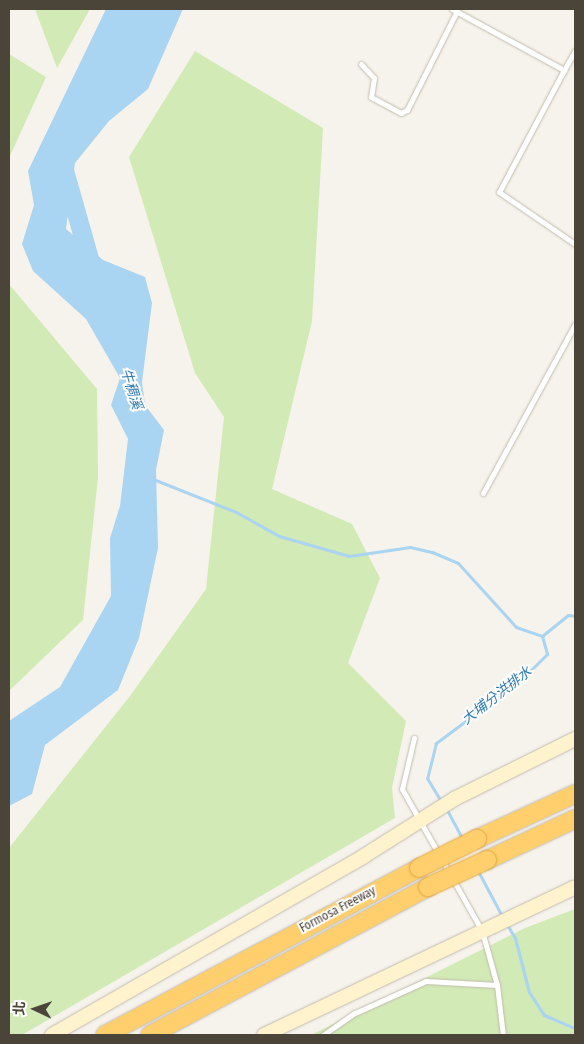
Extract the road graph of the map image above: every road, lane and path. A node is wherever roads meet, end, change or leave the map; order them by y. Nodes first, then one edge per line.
1 (454, 10) edge
2 (575, 51) edge
3 (361, 64) dead end
4 (564, 70) junction
5 (575, 244) edge
6 (575, 324) edge
7 (483, 493) dead end
8 (414, 738) dead end
9 (575, 739) edge
10 (575, 794) edge
11 (575, 819) edge
12 (418, 821) junction
13 (575, 886) edge
14 (482, 932) junction
15 (497, 985) junction
16 (52, 1035) edge
17 (104, 1035) edge
18 (150, 1035) edge
19 (264, 1035) edge
20 (323, 1035) edge
21 (502, 1035) edge

1 - 3 lane
1 - 4 lane
2 - 4 lane
4 - 5 lane
6 - 7 lane
8 - 12 lane
9 - 12 street
10 - 17 highway, Formosa Freeway, bridge
11 - 18 highway, Formosa Freeway, bridge
12 - 14 lane
12 - 16 street
13 - 14 street
14 - 15 lane
14 - 19 street
15 - 20 lane
15 - 21 lane

